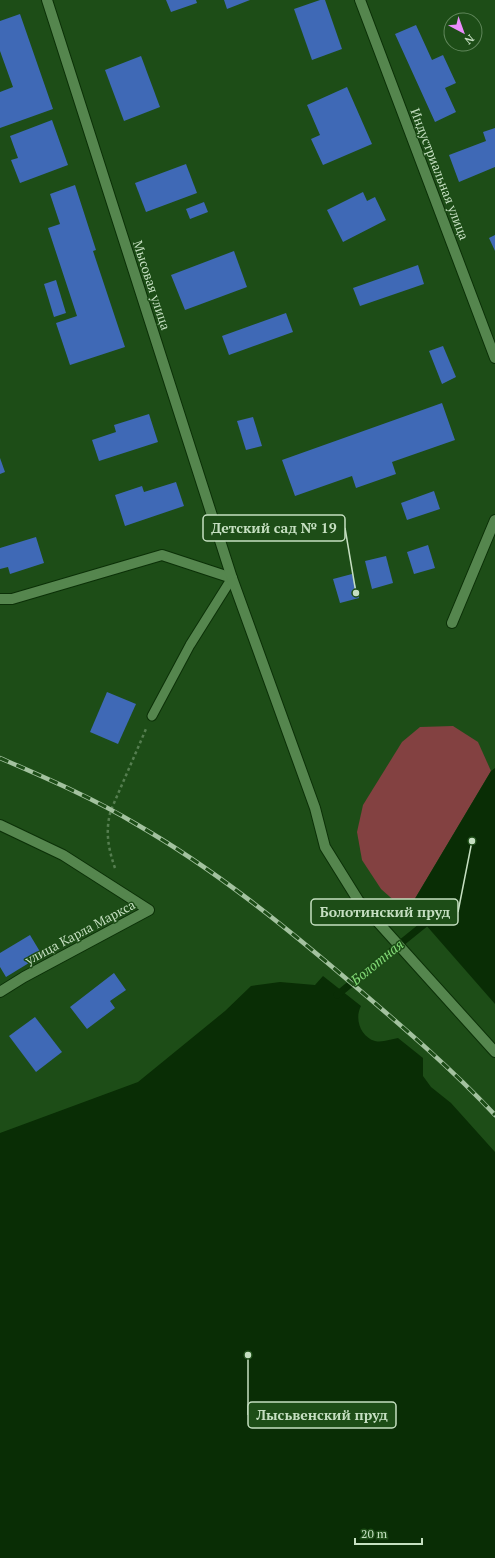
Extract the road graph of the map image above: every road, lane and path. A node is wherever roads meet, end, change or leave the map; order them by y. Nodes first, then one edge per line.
1 (47, 0) edge
2 (360, 0) edge
3 (495, 358) edge
4 (495, 520) edge
5 (232, 578) junction
6 (0, 598) edge
7 (452, 623) dead end
8 (152, 716) joint
9 (0, 825) edge
10 (116, 872) dead end
11 (0, 992) edge
12 (495, 1052) edge

1 - 5 street, Мысовая улица
2 - 3 street, Индустриальная улица
4 - 7 street
5 - 6 street
5 - 8 lane
5 - 12 street, Мысовая улица
8 - 10 path
9 - 11 street, улица Карла Маркса

